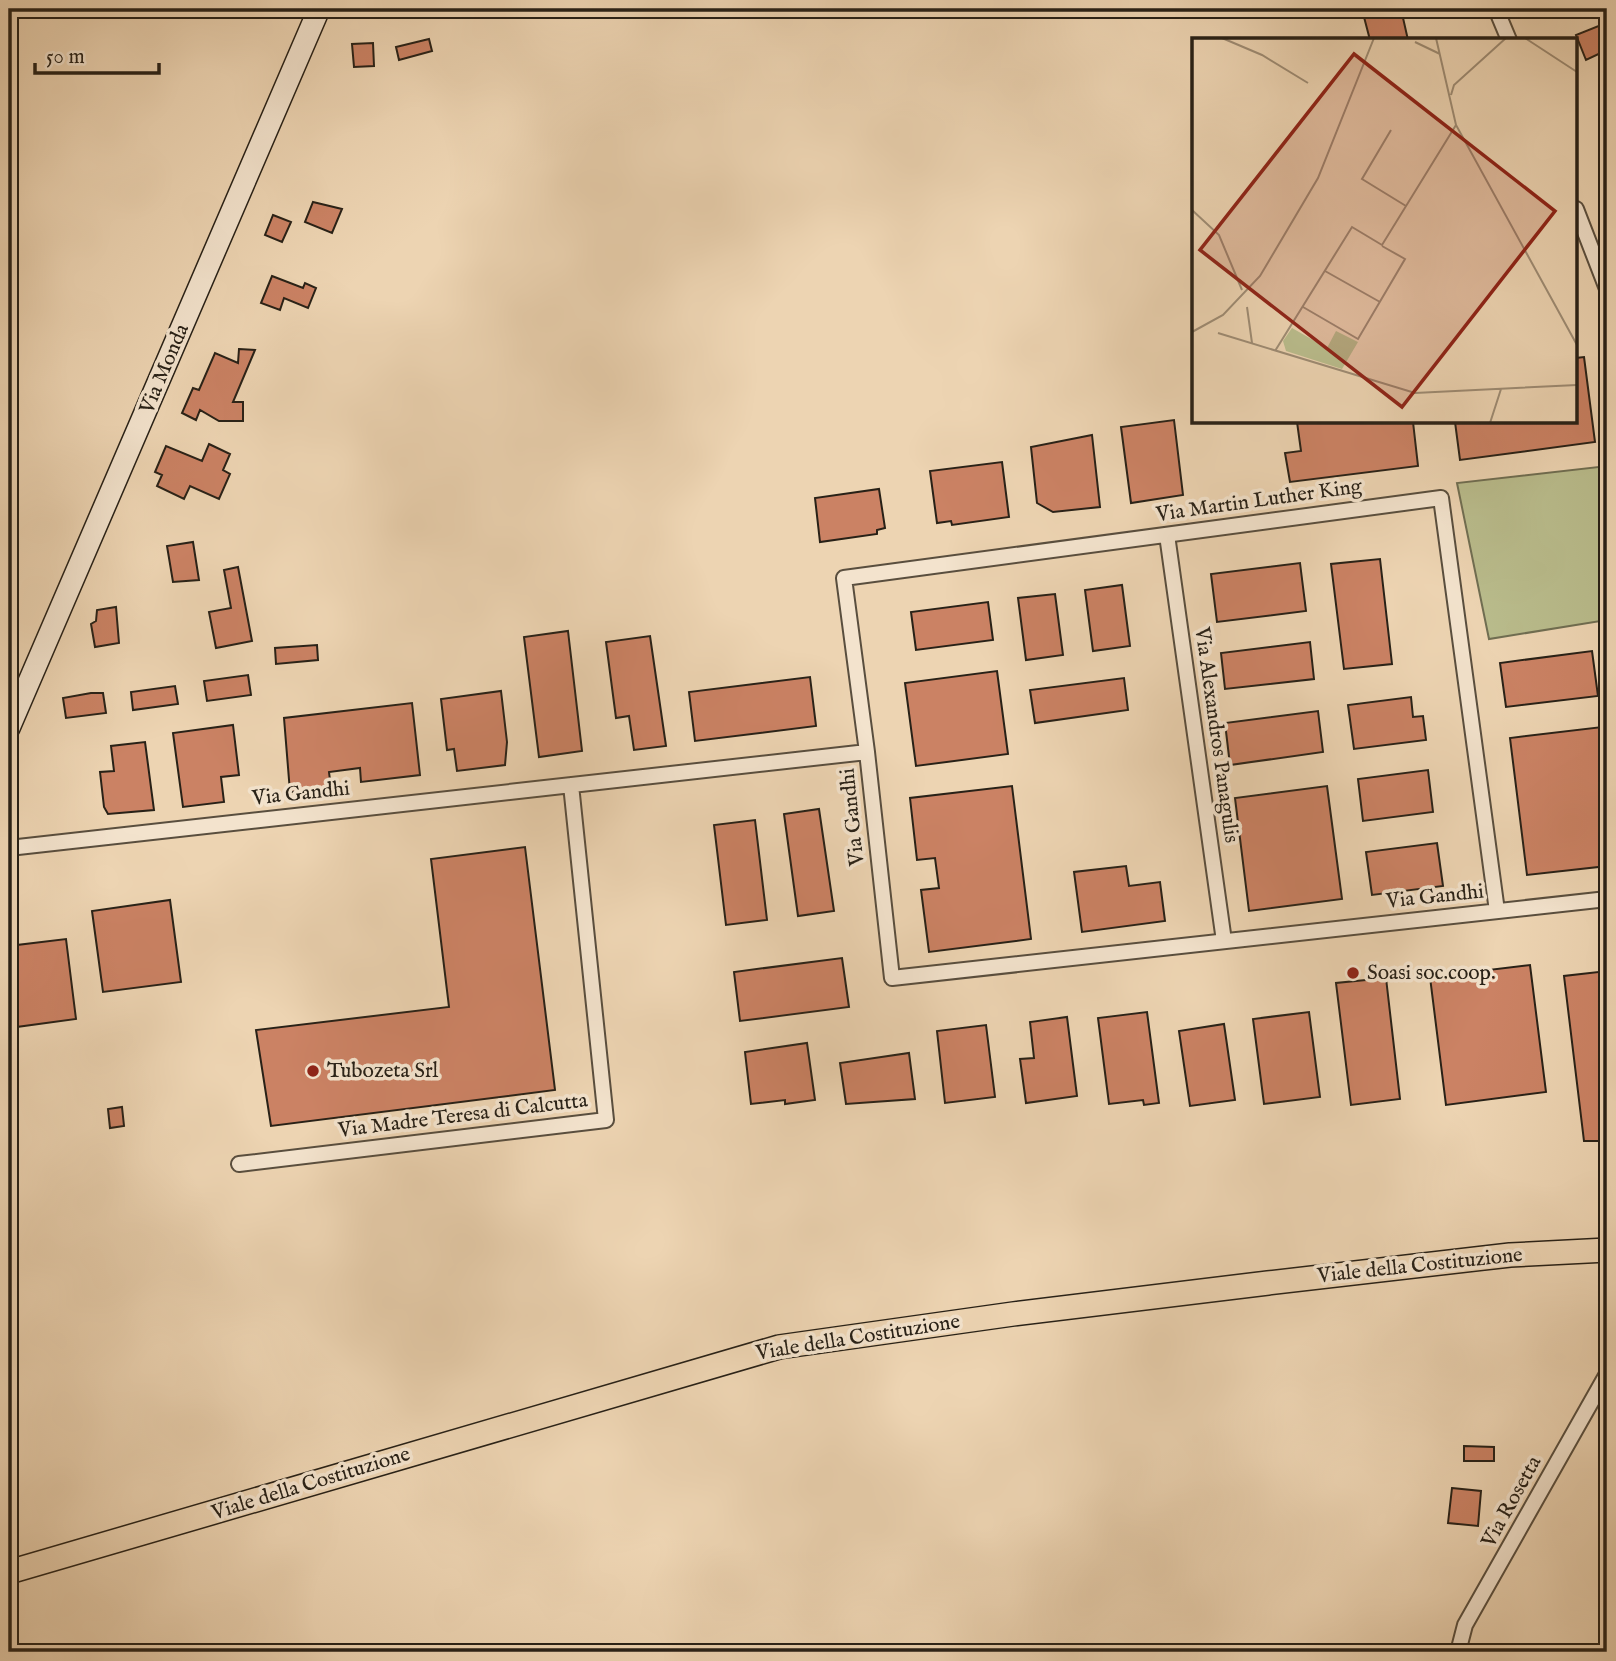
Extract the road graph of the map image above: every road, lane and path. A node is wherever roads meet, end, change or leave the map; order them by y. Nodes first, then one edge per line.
1 (319, 9) edge
2 (1496, 9) edge
3 (1508, 38) edge
4 (1578, 214) edge
5 (1607, 289) edge
6 (1167, 535) junction
7 (9, 728) edge
8 (867, 752) junction
9 (570, 785) junction
10 (9, 848) edge
11 (1607, 899) edge
12 (1497, 911) junction
13 (1224, 942) junction
14 (239, 1164) dead end
15 (1607, 1250) edge
16 (1607, 1374) edge
17 (9, 1572) edge
18 (1458, 1652) edge

1 - 7 main road, Via Monda
2 - 3 street
4 - 5 street
6 - 8 street, Via Martin Luther King
6 - 12 street, Via Martin Luther King
6 - 13 street, Via Alexandros Panagulis
8 - 9 street, Via Gandhi
8 - 13 street, Via Gandhi
9 - 10 street, Via Gandhi
9 - 14 street, Via Madre Teresa di Calcutta
11 - 12 street, Via Gandhi
12 - 13 street, Via Gandhi
15 - 17 main road, Viale della Costituzione
16 - 18 street, Via Rosetta

